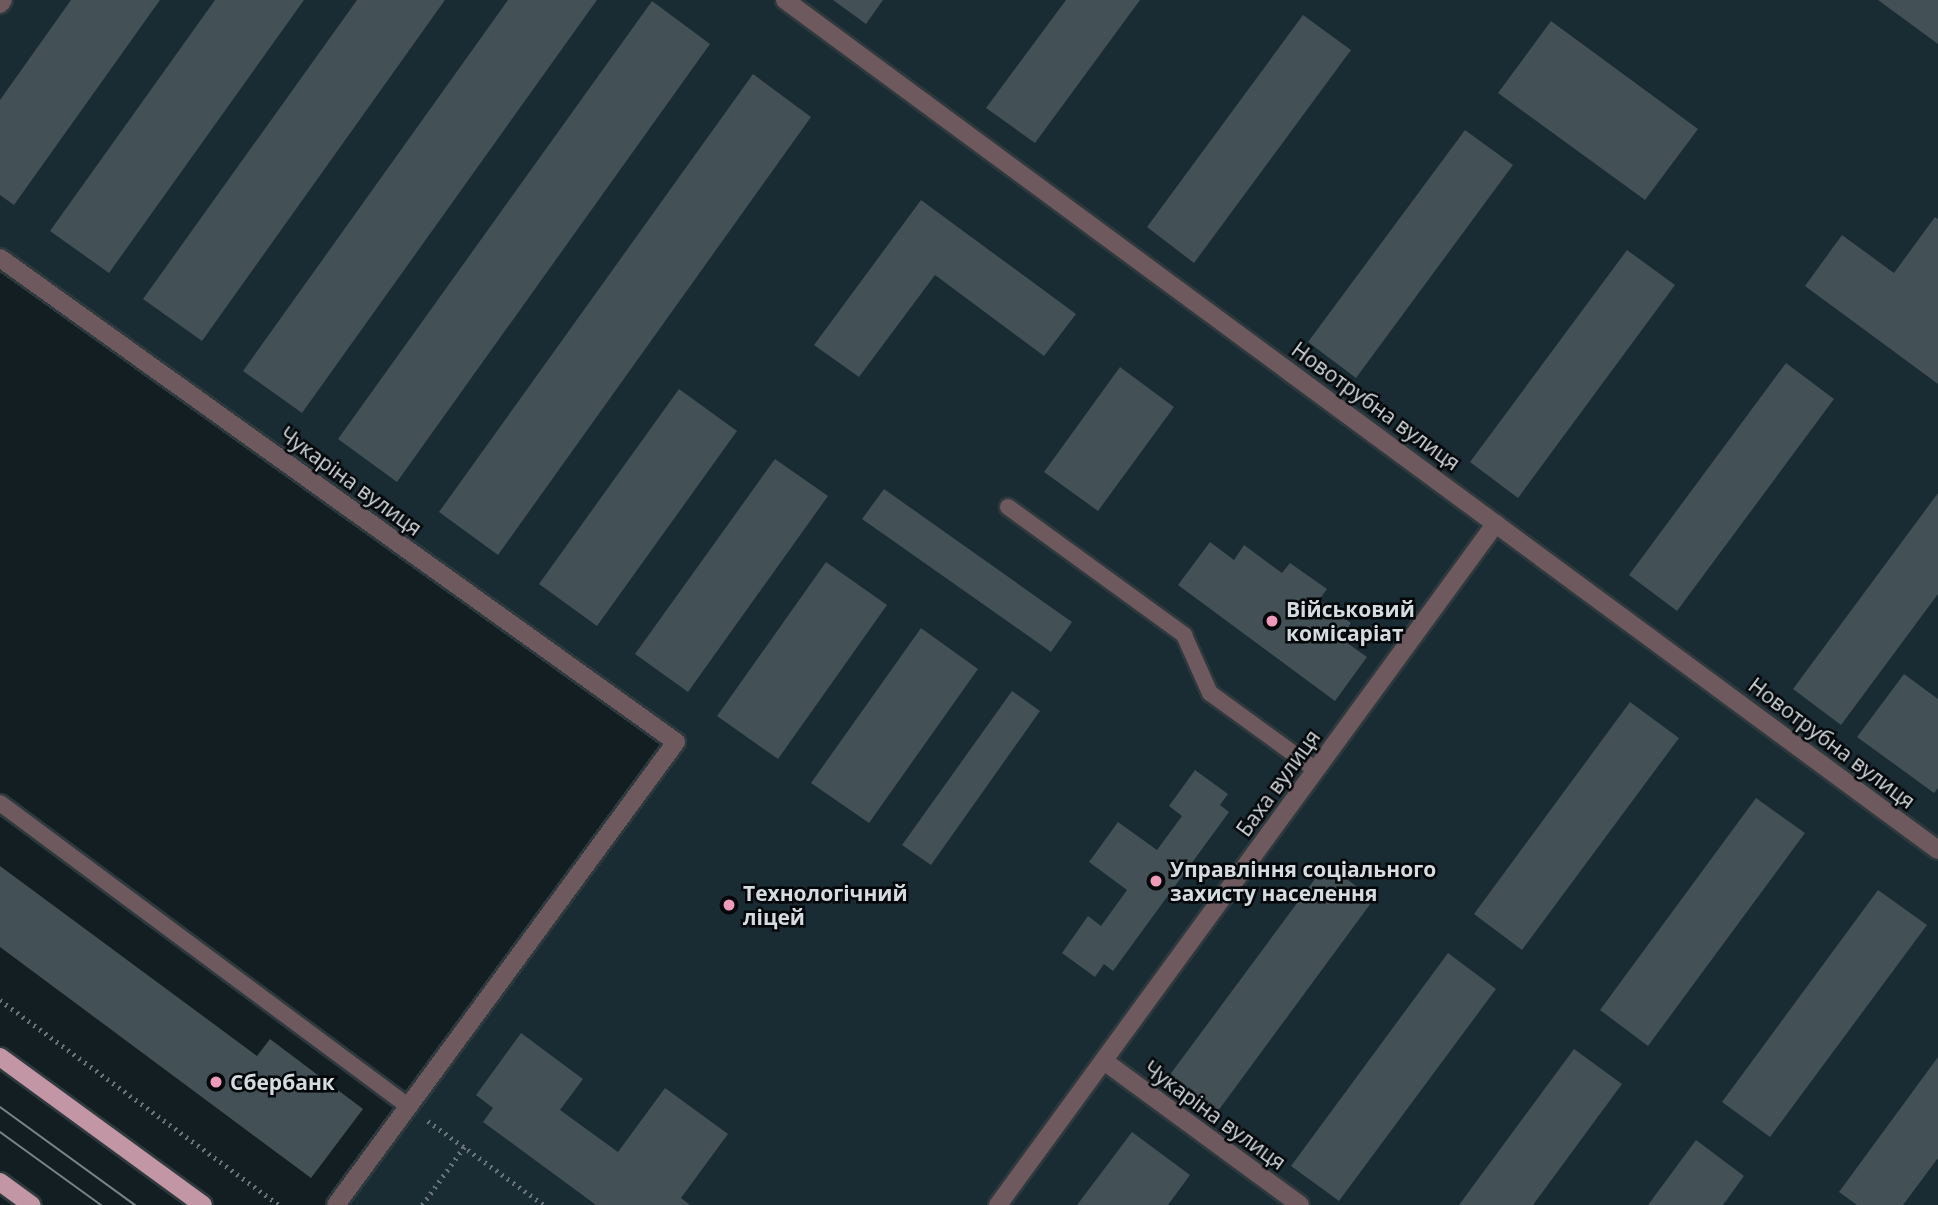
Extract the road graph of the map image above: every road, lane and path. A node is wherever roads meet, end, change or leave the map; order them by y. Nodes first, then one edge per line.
1 (785, 0) edge
2 (0, 258) edge
3 (1008, 507) dead end
4 (1496, 523) junction
5 (1316, 770) junction
6 (0, 803) edge
7 (1938, 850) edge
8 (0, 1000) edge
9 (0, 1057) edge
10 (1104, 1061) junction
11 (408, 1106) junction
12 (464, 1147) junction
13 (0, 1182) edge
14 (32, 1205) edge
15 (203, 1205) edge
16 (279, 1205) edge
17 (335, 1205) edge
18 (422, 1205) edge
19 (544, 1205) edge
20 (998, 1205) edge
21 (1300, 1205) edge

1 - 4 street, Новотрубна вулиця
2 - 11 street, Чукаріна вулиця
3 - 5 lane
4 - 5 street, Баха вулиця
4 - 7 street, Новотрубна вулиця
5 - 10 street, Баха вулиця
6 - 11 lane
8 - 16 path
9 - 15 main road
10 - 20 street, Баха вулиця
10 - 21 street, Чукаріна вулиця
11 - 12 path
11 - 17 street
12 - 18 path
12 - 19 path
13 - 14 main road

